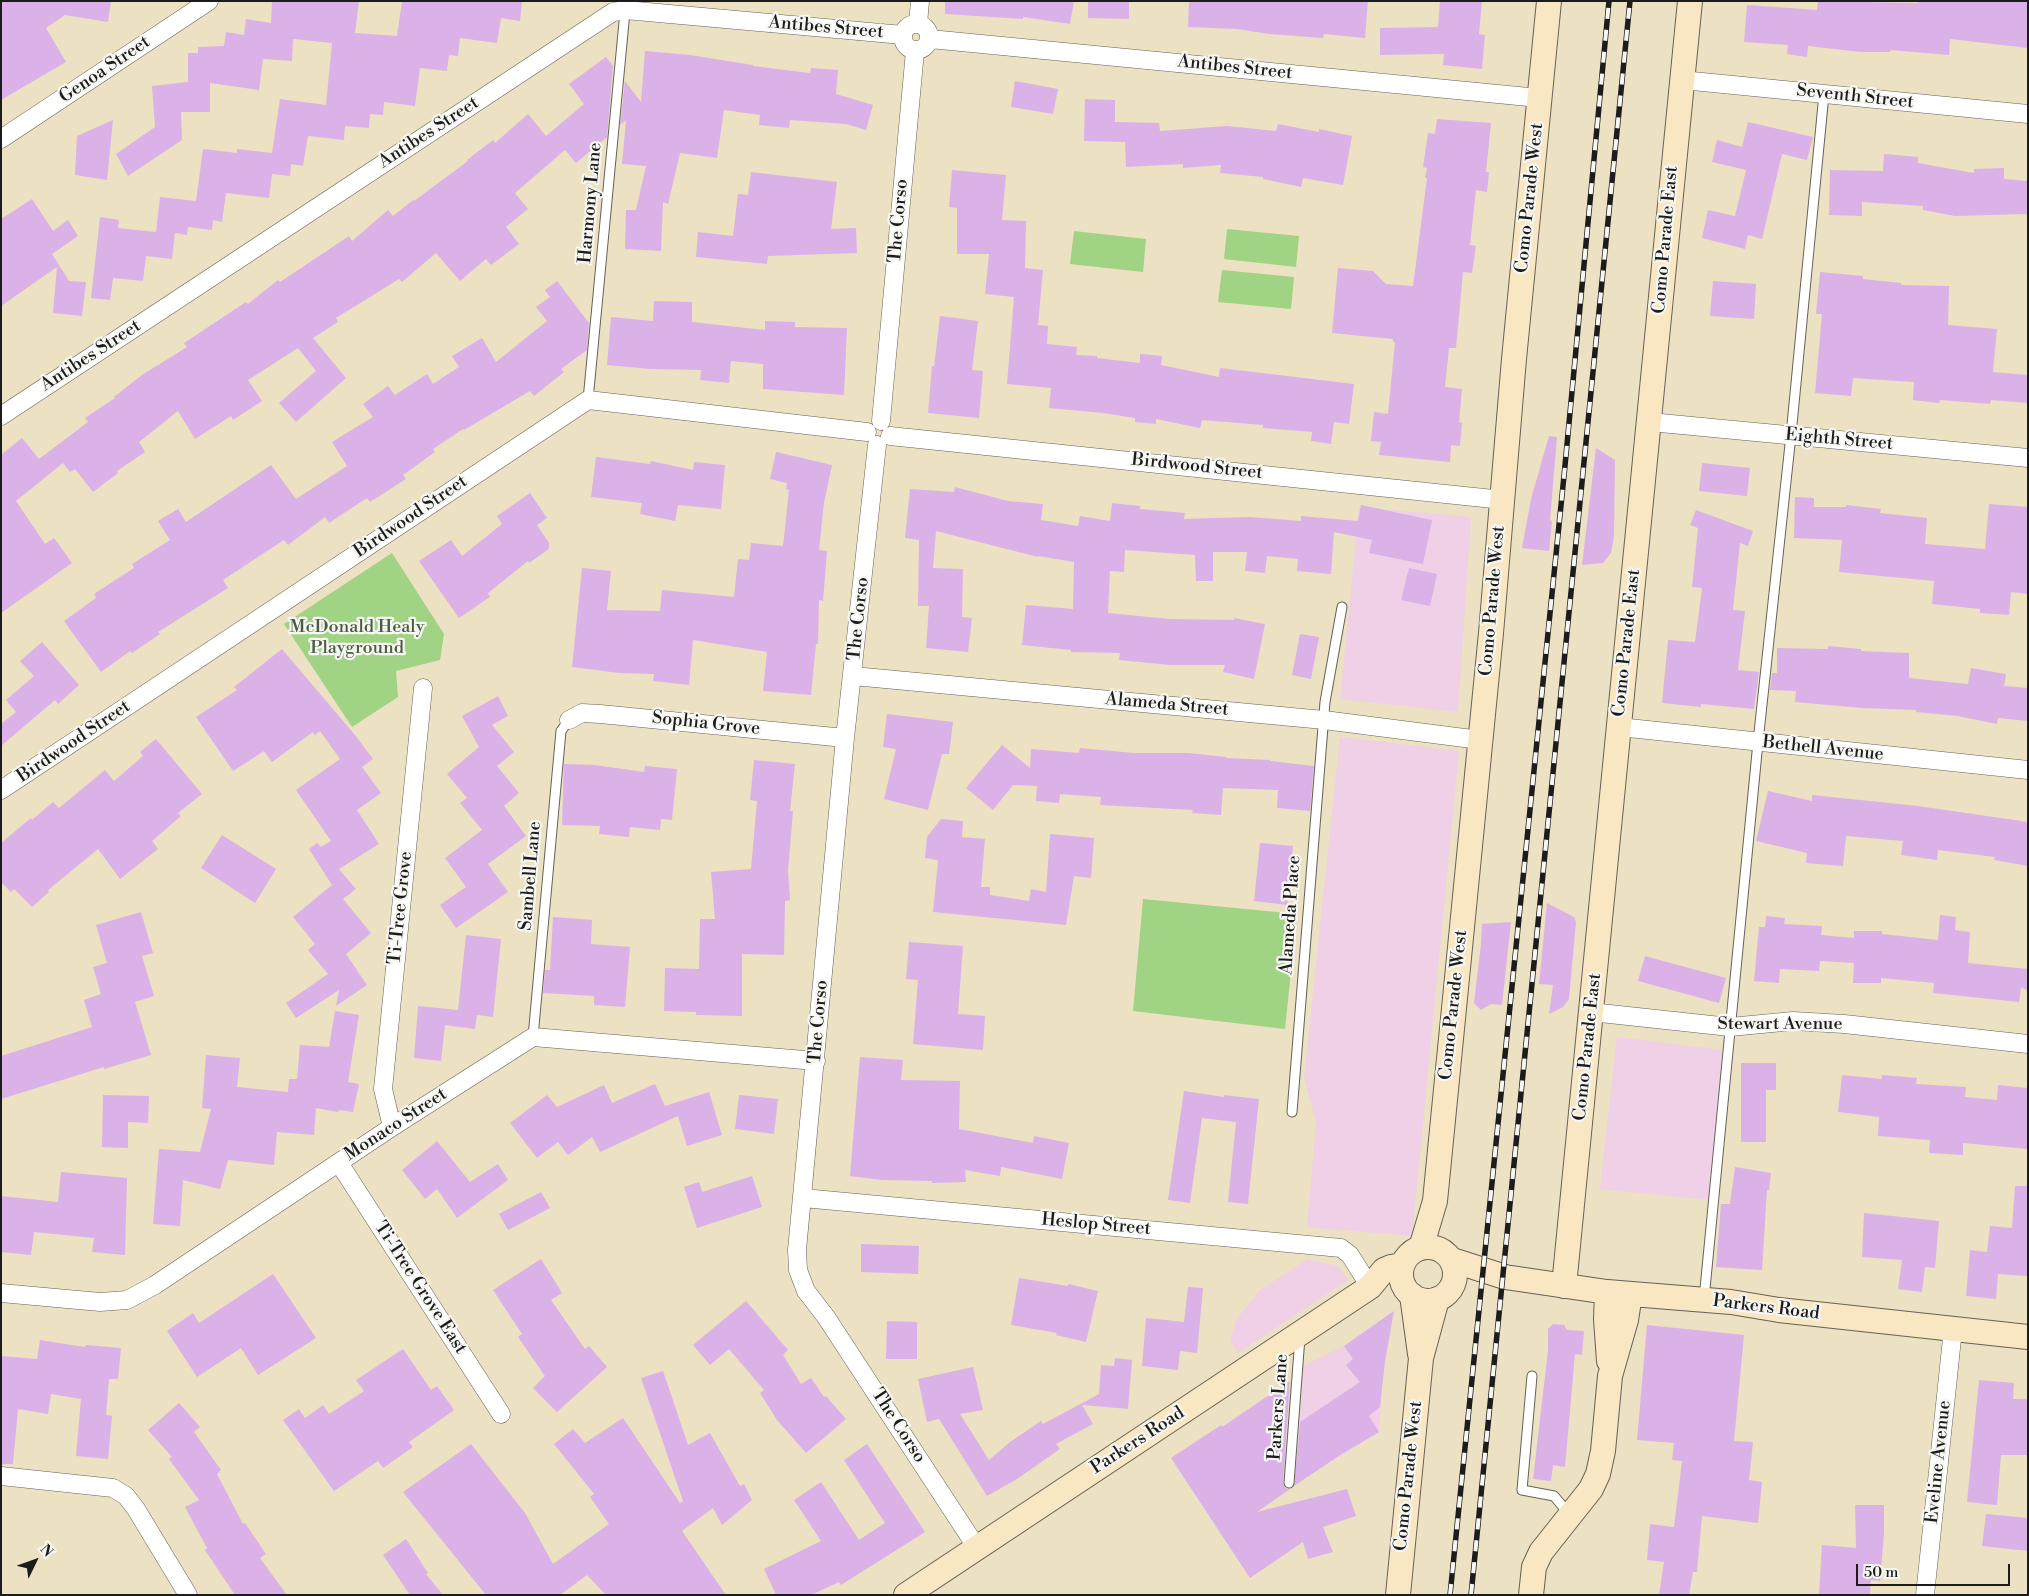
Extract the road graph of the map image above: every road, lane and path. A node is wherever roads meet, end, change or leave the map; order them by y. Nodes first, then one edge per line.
1 (209, 1) edge
2 (920, 1) edge
3 (1549, 1) edge
4 (1690, 1) edge
5 (625, 6) edge
6 (918, 24) junction
7 (903, 35) junction
8 (930, 39) junction
9 (915, 51) junction
10 (1682, 80) junction
11 (1824, 94) junction
12 (1540, 98) junction
13 (2028, 114) edge
14 (1, 139) edge
15 (588, 400) junction
16 (1, 416) edge
17 (1650, 422) junction
18 (879, 433) junction
19 (1791, 435) junction
20 (2028, 458) edge
21 (1503, 500) junction
22 (1342, 607) dead end
23 (853, 676) junction
24 (423, 688) dead end
25 (569, 720) joint
26 (1324, 720) junction
27 (1619, 727) junction
28 (845, 738) junction
29 (1480, 740) junction
30 (1758, 742) junction
31 (2028, 770) edge
32 (1, 790) edge
33 (1591, 1012) junction
34 (1730, 1027) junction
35 (533, 1037) junction
36 (2028, 1044) edge
37 (816, 1061) junction
38 (1292, 1112) dead end
39 (392, 1126) junction
40 (339, 1162) junction
41 (803, 1198) junction
42 (1439, 1253) junction
43 (1402, 1265) junction
44 (1505, 1277) junction
45 (1564, 1286) junction
46 (1370, 1287) junction
47 (1606, 1292) junction
48 (1, 1293) edge
49 (1410, 1293) junction
50 (1630, 1294) junction
51 (1444, 1295) junction
52 (1704, 1300) junction
53 (1953, 1329) junction
54 (1300, 1334) junction
55 (2028, 1338) edge
56 (1421, 1358) junction
57 (1532, 1376) dead end
58 (1610, 1376) junction
59 (501, 1414) dead end
60 (1, 1476) edge
61 (1289, 1483) dead end
62 (1570, 1516) junction
63 (977, 1548) junction
64 (188, 1595) edge
65 (906, 1595) edge
66 (1398, 1595) edge
67 (1531, 1595) edge
68 (1924, 1595) edge

1 - 14 street, Genoa Street
2 - 6 street
3 - 12 street, Como Parade West
4 - 10 street, Como Parade East
5 - 7 street, Antibes Street
5 - 15 lane, Harmony Lane
5 - 16 street, Antibes Street
6 - 7 street
6 - 8 street
7 - 9 street
8 - 9 street
8 - 12 street, Antibes Street
9 - 18 street, The Corso
10 - 11 street, Seventh Street
10 - 17 street, Como Parade East
11 - 13 street, Seventh Street
11 - 19 lane
12 - 21 street, Como Parade West
15 - 18 street, Birdwood Street
15 - 32 street, Birdwood Street
17 - 19 street, Eighth Street
17 - 27 street, Como Parade East
18 - 21 street, Birdwood Street
18 - 23 street, The Corso
19 - 20 street, Eighth Street
19 - 30 lane
21 - 29 street, Como Parade West
22 - 26 lane, Alameda Place
23 - 26 street, Alameda Street
23 - 28 street, The Corso
24 - 39 street, Ti-Tree Grove
25 - 28 street, Sophia Grove
25 - 35 lane, Sambell Lane
26 - 29 street, Alameda Street
26 - 38 lane, Alameda Place
27 - 30 street, Bethell Avenue
27 - 33 street, Como Parade East
28 - 37 street, The Corso
29 - 42 street, Como Parade West
30 - 31 street, Bethell Avenue
30 - 34 lane
33 - 34 street, Stewart Avenue
33 - 45 street, Como Parade East
34 - 36 street, Stewart Avenue
34 - 52 lane
35 - 37 street
35 - 39 street, Monaco Street
37 - 41 street, The Corso
39 - 40 street, Monaco Street
40 - 48 street, Monaco Street
40 - 59 street, Ti-Tree Grove East
41 - 46 street, Heslop Street
41 - 63 street, The Corso
42 - 43 street
42 - 44 street, Parkers Road
42 - 51 street
43 - 46 street, Parkers Road
43 - 49 street
44 - 45 street, Parkers Road
44 - 51 street, Parkers Road
45 - 47 street, Parkers Road
46 - 49 street
46 - 54 street, Parkers Road
47 - 50 street, Parkers Road
47 - 58 street
49 - 51 street
49 - 56 street, Como Parade West
50 - 52 street, Parkers Road
50 - 58 street
51 - 56 street, Como Parade West
52 - 53 street, Parkers Road
53 - 55 street, Parkers Road
53 - 68 street, Eveline Avenue
54 - 61 lane, Parkers Lane
54 - 63 street, Parkers Road
56 - 66 street, Como Parade West
57 - 62 lane
58 - 62 street
60 - 64 street
62 - 67 street
63 - 65 street, Parkers Road

